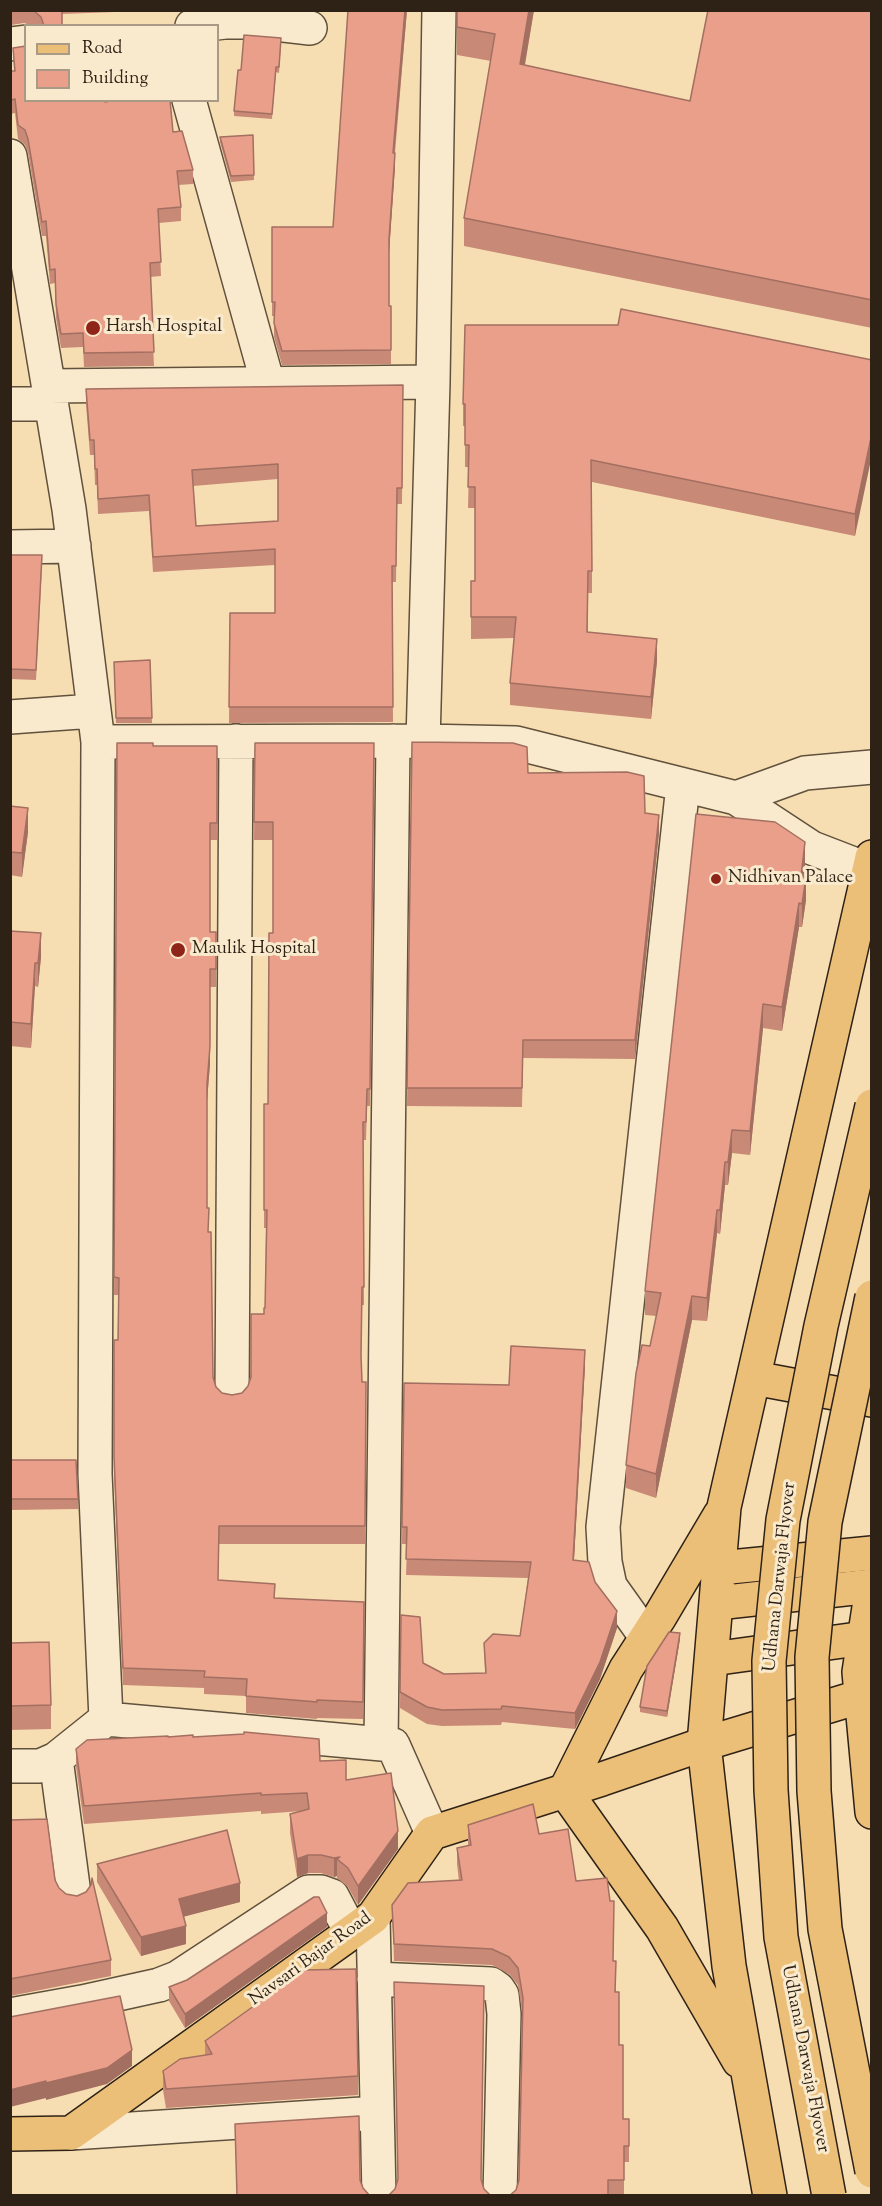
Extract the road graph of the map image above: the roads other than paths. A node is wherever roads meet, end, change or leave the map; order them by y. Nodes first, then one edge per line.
1 (439, 10) edge
2 (208, 24) edge
3 (310, 28) dead end
4 (190, 102) edge
5 (10, 156) edge
6 (433, 382) junction
7 (268, 384) junction
8 (50, 395) junction
9 (10, 404) edge
10 (74, 546) junction
11 (10, 547) edge
12 (10, 717) edge
13 (96, 727) junction
14 (236, 741) junction
15 (408, 741) junction
16 (872, 767) edge
17 (683, 784) junction
18 (736, 798) junction
19 (870, 863) edge
20 (872, 1106) edge
21 (872, 1297) edge
22 (754, 1378) junction
23 (232, 1394) edge
24 (872, 1400) edge
25 (724, 1507) junction
26 (872, 1553) edge
27 (720, 1568) junction
28 (872, 1587) edge
29 (717, 1603) junction
30 (647, 1638) junction
31 (868, 1638) edge
32 (712, 1659) junction
33 (866, 1695) edge
34 (106, 1719) junction
35 (381, 1743) junction
36 (704, 1744) junction
37 (56, 1759) junction
38 (10, 1766) edge
39 (565, 1791) junction
40 (872, 1812) edge
41 (432, 1833) junction
42 (74, 1894) edge
43 (362, 1925) junction
44 (374, 1979) junction
45 (10, 2015) edge
46 (750, 2081) junction
47 (377, 2113) junction
48 (10, 2133) edge
49 (71, 2133) junction
50 (872, 2171) edge
51 (379, 2196) edge
52 (500, 2196) edge
53 (770, 2196) edge
54 (829, 2196) edge

1 - 6 street
2 - 3 street
4 - 7 street
5 - 8 street
6 - 7 street
6 - 15 street
7 - 8 street
8 - 9 street
8 - 10 street
10 - 11 street
10 - 13 street
12 - 13 street
13 - 14 street
13 - 34 street
14 - 15 street
14 - 23 street
15 - 17 street
15 - 35 street
16 - 18 street
17 - 18 street
17 - 30 street
18 - 19 street
19 - 22 main road
20 - 54 main road, Udhana Darwaja Flyover, bridge
21 - 50 main road, Udhana Darwaja Flyover, bridge
22 - 24 main road
22 - 25 main road
25 - 27 main road
25 - 30 main road
26 - 27 main road
27 - 29 main road
28 - 29 main road
28 - 31 main road
29 - 32 main road
30 - 39 main road
31 - 32 main road
31 - 33 main road
32 - 36 main road
33 - 36 main road
33 - 40 main road
34 - 35 street
34 - 37 street
35 - 41 street
36 - 39 main road
36 - 46 main road
37 - 38 street
37 - 42 street
39 - 41 main road
39 - 46 main road
41 - 43 main road, Navsari Bajar Road
43 - 44 street
43 - 45 street
43 - 49 main road, Navsari Bajar Road
44 - 47 street
44 - 52 street
46 - 53 main road
47 - 49 street
47 - 51 street
48 - 49 main road

